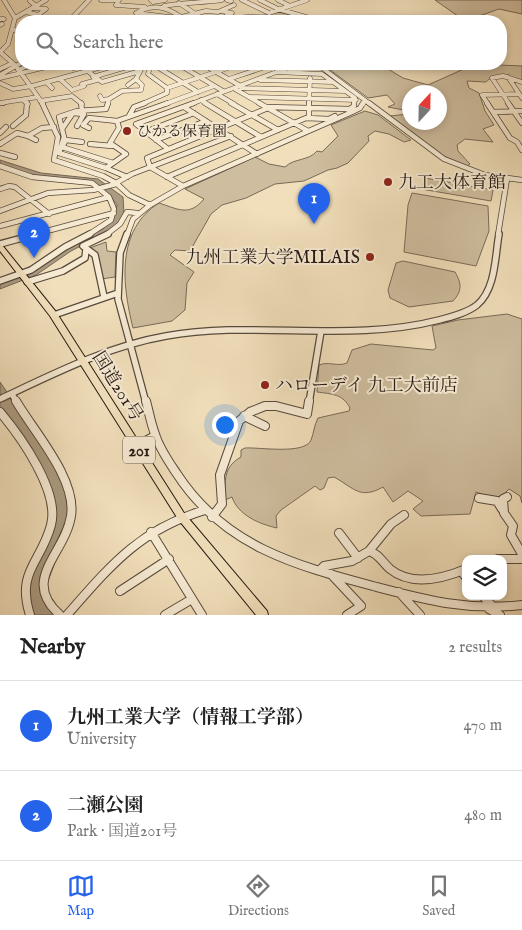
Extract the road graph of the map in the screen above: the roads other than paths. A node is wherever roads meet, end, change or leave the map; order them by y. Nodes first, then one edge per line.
1 (4, 0) edge
2 (46, 0) edge
3 (89, 0) edge
4 (101, 0) edge
5 (119, 0) edge
6 (151, 0) edge
7 (165, 0) edge
8 (220, 0) edge
9 (227, 0) edge
10 (242, 0) edge
11 (260, 0) edge
12 (278, 0) edge
13 (294, 0) edge
14 (306, 0) edge
15 (30, 1) edge
16 (298, 2) junction
17 (179, 3) junction
18 (197, 4) junction
19 (288, 5) junction
20 (35, 7) junction
21 (202, 7) junction
22 (259, 8) junction
23 (153, 9) junction
24 (279, 9) junction
25 (221, 10) junction
26 (208, 11) junction
27 (250, 11) dead end
28 (26, 12) junction
29 (20, 15) edge
30 (75, 15) edge
31 (150, 15) edge
32 (161, 15) edge
33 (178, 15) edge
34 (196, 15) joint
35 (228, 15) edge
36 (300, 15) edge
37 (15, 18) joint
38 (13, 30) joint
39 (0, 45) edge
40 (1, 51) edge
41 (0, 65) edge
42 (15, 67) junction
43 (0, 69) edge
44 (18, 70) edge
45 (92, 70) edge
46 (116, 70) edge
47 (151, 70) edge
48 (164, 70) edge
49 (189, 70) edge
50 (213, 70) edge
51 (222, 70) edge
52 (253, 70) edge
53 (281, 70) edge
54 (325, 70) edge
55 (140, 71) joint
56 (87, 72) junction
57 (216, 72) junction
58 (276, 72) junction
59 (310, 73) junction
60 (73, 75) junction
61 (201, 77) junction
62 (508, 77) junction
63 (95, 78) junction
64 (1, 79) edge
65 (60, 79) junction
66 (136, 79) junction
67 (228, 79) junction
68 (256, 79) junction
69 (46, 82) junction
70 (310, 82) junction
71 (333, 82) junction
72 (522, 82) edge
73 (184, 83) junction
74 (82, 84) junction
75 (128, 84) dead end
76 (32, 86) junction
77 (214, 86) junction
78 (52, 88) dead end
79 (167, 88) junction
80 (238, 88) junction
81 (310, 90) junction
82 (345, 90) junction
83 (224, 91) junction
84 (196, 92) junction
85 (217, 94) junction
86 (502, 94) junction
87 (519, 94) junction
88 (100, 96) dead end
89 (250, 97) junction
90 (522, 98) edge
91 (0, 99) edge
92 (39, 99) junction
93 (309, 99) junction
94 (21, 100) junction
95 (109, 100) junction
96 (202, 100) junction
97 (356, 100) junction
98 (365, 100) junction
99 (9, 102) junction
100 (0, 104) edge
101 (184, 106) junction
102 (267, 108) junction
103 (309, 108) junction
104 (350, 109) junction
105 (358, 109) junction
106 (82, 110) junction
107 (522, 111) edge
108 (381, 112) junction
109 (493, 112) junction
110 (514, 112) junction
111 (194, 113) junction
112 (252, 115) junction
113 (129, 116) junction
114 (284, 117) junction
115 (308, 118) junction
116 (206, 120) junction
117 (117, 121) junction
118 (236, 122) junction
119 (295, 123) junction
120 (522, 123) edge
121 (14, 126) dead end
122 (77, 126) dead end
123 (6, 127) dead end
124 (54, 127) junction
125 (88, 128) dead end
126 (218, 128) junction
127 (62, 129) junction
128 (278, 130) junction
129 (308, 131) junction
130 (145, 132) junction
131 (0, 133) edge
132 (28, 136) junction
133 (231, 136) junction
134 (261, 137) junction
135 (36, 140) dead end
136 (156, 140) junction
137 (82, 142) dead end
138 (520, 142) edge
139 (0, 144) edge
140 (90, 144) dead end
141 (244, 145) junction
142 (112, 146) junction
143 (62, 147) junction
144 (168, 148) junction
145 (522, 150) edge
146 (0, 153) edge
147 (257, 154) junction
148 (15, 157) dead end
149 (113, 163) junction
150 (0, 166) edge
151 (106, 168) junction
152 (152, 168) junction
153 (127, 177) junction
154 (167, 177) junction
155 (507, 179) junction
156 (522, 180) edge
157 (0, 184) edge
158 (116, 184) junction
159 (6, 186) junction
160 (183, 186) junction
161 (0, 189) edge
162 (100, 189) junction
163 (109, 197) junction
164 (32, 199) junction
165 (150, 204) junction
166 (0, 211) edge
167 (114, 212) junction
168 (138, 213) junction
169 (49, 214) junction
170 (0, 226) edge
171 (0, 245) edge
172 (86, 249) junction
173 (24, 277) junction
174 (0, 281) edge
175 (118, 293) junction
176 (104, 297) junction
177 (54, 316) junction
178 (322, 331) junction
179 (130, 344) junction
180 (83, 362) junction
181 (11, 394) junction
182 (0, 399) edge
183 (0, 412) edge
184 (244, 416) junction
185 (265, 426) dead end
186 (155, 436) junction
187 (136, 446) junction
188 (507, 497) dead end
189 (479, 498) dead end
190 (205, 510) junction
191 (504, 513) junction
192 (404, 515) dead end
193 (181, 516) junction
194 (212, 517) junction
195 (151, 532) junction
196 (339, 533) dead end
197 (369, 551) junction
198 (522, 554) edge
199 (358, 558) junction
200 (169, 559) junction
201 (507, 559) edge
202 (522, 559) edge
203 (320, 570) junction
204 (330, 573) junction
205 (462, 573) edge
206 (120, 591) dead end
207 (399, 592) junction
208 (192, 599) junction
209 (485, 600) edge
210 (522, 605) edge
211 (490, 608) junction
212 (258, 613) edge
213 (30, 615) edge
214 (60, 615) edge
215 (67, 615) edge
216 (165, 615) edge
217 (202, 615) edge
218 (347, 615) edge
219 (420, 615) edge
220 (500, 615) edge

1 - 37 street
2 - 20 street
3 - 30 street
4 - 5 street
5 - 17 street
6 - 7 street
8 - 18 street
8 - 21 street
9 - 25 street
10 - 22 street
11 - 24 street
12 - 19 street
13 - 16 street
14 - 16 street
15 - 20 street
16 - 19 street
17 - 18 street
17 - 34 street
18 - 21 street
19 - 24 street
20 - 28 street
20 - 28 street
21 - 26 street
22 - 24 street
22 - 27 street
23 - 31 street
23 - 32 street
23 - 33 street
24 - 36 street
25 - 26 street
25 - 35 street
26 - 34 street
28 - 29 street
37 - 38 street
38 - 40 street
39 - 40 street
40 - 42 street
41 - 42 street
42 - 43 street
42 - 64 street
42 - 64 street
44 - 76 street
45 - 56 street
46 - 63 street
47 - 79 street
48 - 73 street
49 - 61 street
50 - 57 street
51 - 57 street
52 - 67 street
53 - 58 street
54 - 98 street
55 - 63 street
55 - 66 street
56 - 60 street
56 - 63 street
57 - 61 street
57 - 67 street
58 - 59 street
58 - 68 street
59 - 70 street
59 - 71 street
60 - 65 street
60 - 74 street
61 - 73 street
61 - 77 street
62 - 72 street
62 - 86 street
62 - 87 street
63 - 74 street
64 - 76 street
65 - 69 street
65 - 74 street
66 - 75 street
66 - 95 street
67 - 80 street
68 - 70 street
68 - 80 street
69 - 76 street
69 - 78 street
70 - 71 street
70 - 81 street
71 - 82 street
73 - 79 street
73 - 84 street
76 - 92 street
77 - 83 street
77 - 84 street
79 - 113 street
80 - 81 street
80 - 83 street
80 - 89 street
81 - 82 street
81 - 93 street
82 - 97 street
83 - 85 street
84 - 96 street
84 - 113 street
85 - 96 street
85 - 112 street
86 - 87 street
86 - 109 street
86 - 110 street
87 - 90 street
88 - 95 street
89 - 93 street
89 - 102 street
91 - 99 street
92 - 94 street
92 - 106 street
92 - 124 street
93 - 97 street
93 - 103 street
94 - 99 street
94 - 121 street
95 - 106 street
96 - 101 street
96 - 118 street
97 - 104 street
98 - 105 street
98 - 108 street
99 - 100 street
101 - 111 street
101 - 130 street
102 - 103 street
102 - 112 street
102 - 114 street
103 - 104 street
103 - 115 street
104 - 115 street
105 - 108 street
105 - 129 street
106 - 127 street
107 - 110 street
108 - 155 street
109 - 110 street
109 - 138 street
110 - 120 street
111 - 116 street
111 - 130 street
112 - 118 street
112 - 128 street
113 - 117 street
114 - 115 street
114 - 119 street
115 - 119 street
116 - 126 street
116 - 136 street
117 - 125 street
117 - 142 street
118 - 126 street
118 - 134 street
119 - 128 street
119 - 129 street
122 - 127 street
123 - 131 street
124 - 132 street
124 - 158 street
126 - 133 street
126 - 144 street
127 - 143 street
128 - 134 street
129 - 147 street
130 - 136 street
132 - 135 street
132 - 139 street
133 - 141 street
133 - 152 street
134 - 141 street
136 - 144 street
137 - 143 street
138 - 145 street
140 - 142 street
141 - 147 street
141 - 154 street
142 - 149 street
143 - 149 street
143 - 151 street
144 - 152 street
146 - 148 street
147 - 160 street
149 - 151 street
150 - 162 street
151 - 153 street
152 - 153 street
152 - 154 street
153 - 158 street
154 - 160 street
155 - 156 street
155 - 178 street
157 - 159 street
158 - 162 street
158 - 165 street
159 - 161 street
159 - 164 street
160 - 165 street
162 - 163 street
162 - 164 street
163 - 167 street
163 - 169 street
164 - 166 street
164 - 169 street
165 - 168 street
167 - 171 street
167 - 173 street
168 - 172 street
168 - 175 street
169 - 170 street
171 - 173 highway, 国道201号 / 201
172 - 173 street
172 - 176 street
173 - 174 street
173 - 177 highway, 国道201号 / 201
175 - 176 street
175 - 179 street
176 - 177 street
177 - 180 highway, 国道201号 / 201
178 - 179 street
178 - 184 street
179 - 180 street
179 - 186 street
180 - 181 street
180 - 187 highway, 国道201号 / 201
181 - 182 street
181 - 214 street
183 - 213 street
184 - 185 street
184 - 194 street
186 - 187 street
186 - 190 street
187 - 193 highway, 国道201号 / 201
188 - 191 street
189 - 191 street
190 - 193 street
190 - 194 street
191 - 198 street
192 - 197 street
193 - 195 street
193 - 212 highway, 国道201号 / 201
194 - 203 street
195 - 200 street
195 - 215 street
196 - 199 street
197 - 199 street
197 - 205 street
199 - 203 street
200 - 206 street
200 - 208 street
201 - 202 street
203 - 204 street
204 - 207 street
204 - 218 street
207 - 211 street
207 - 219 street
208 - 216 street
208 - 217 street
209 - 211 street
210 - 211 street
211 - 220 street

